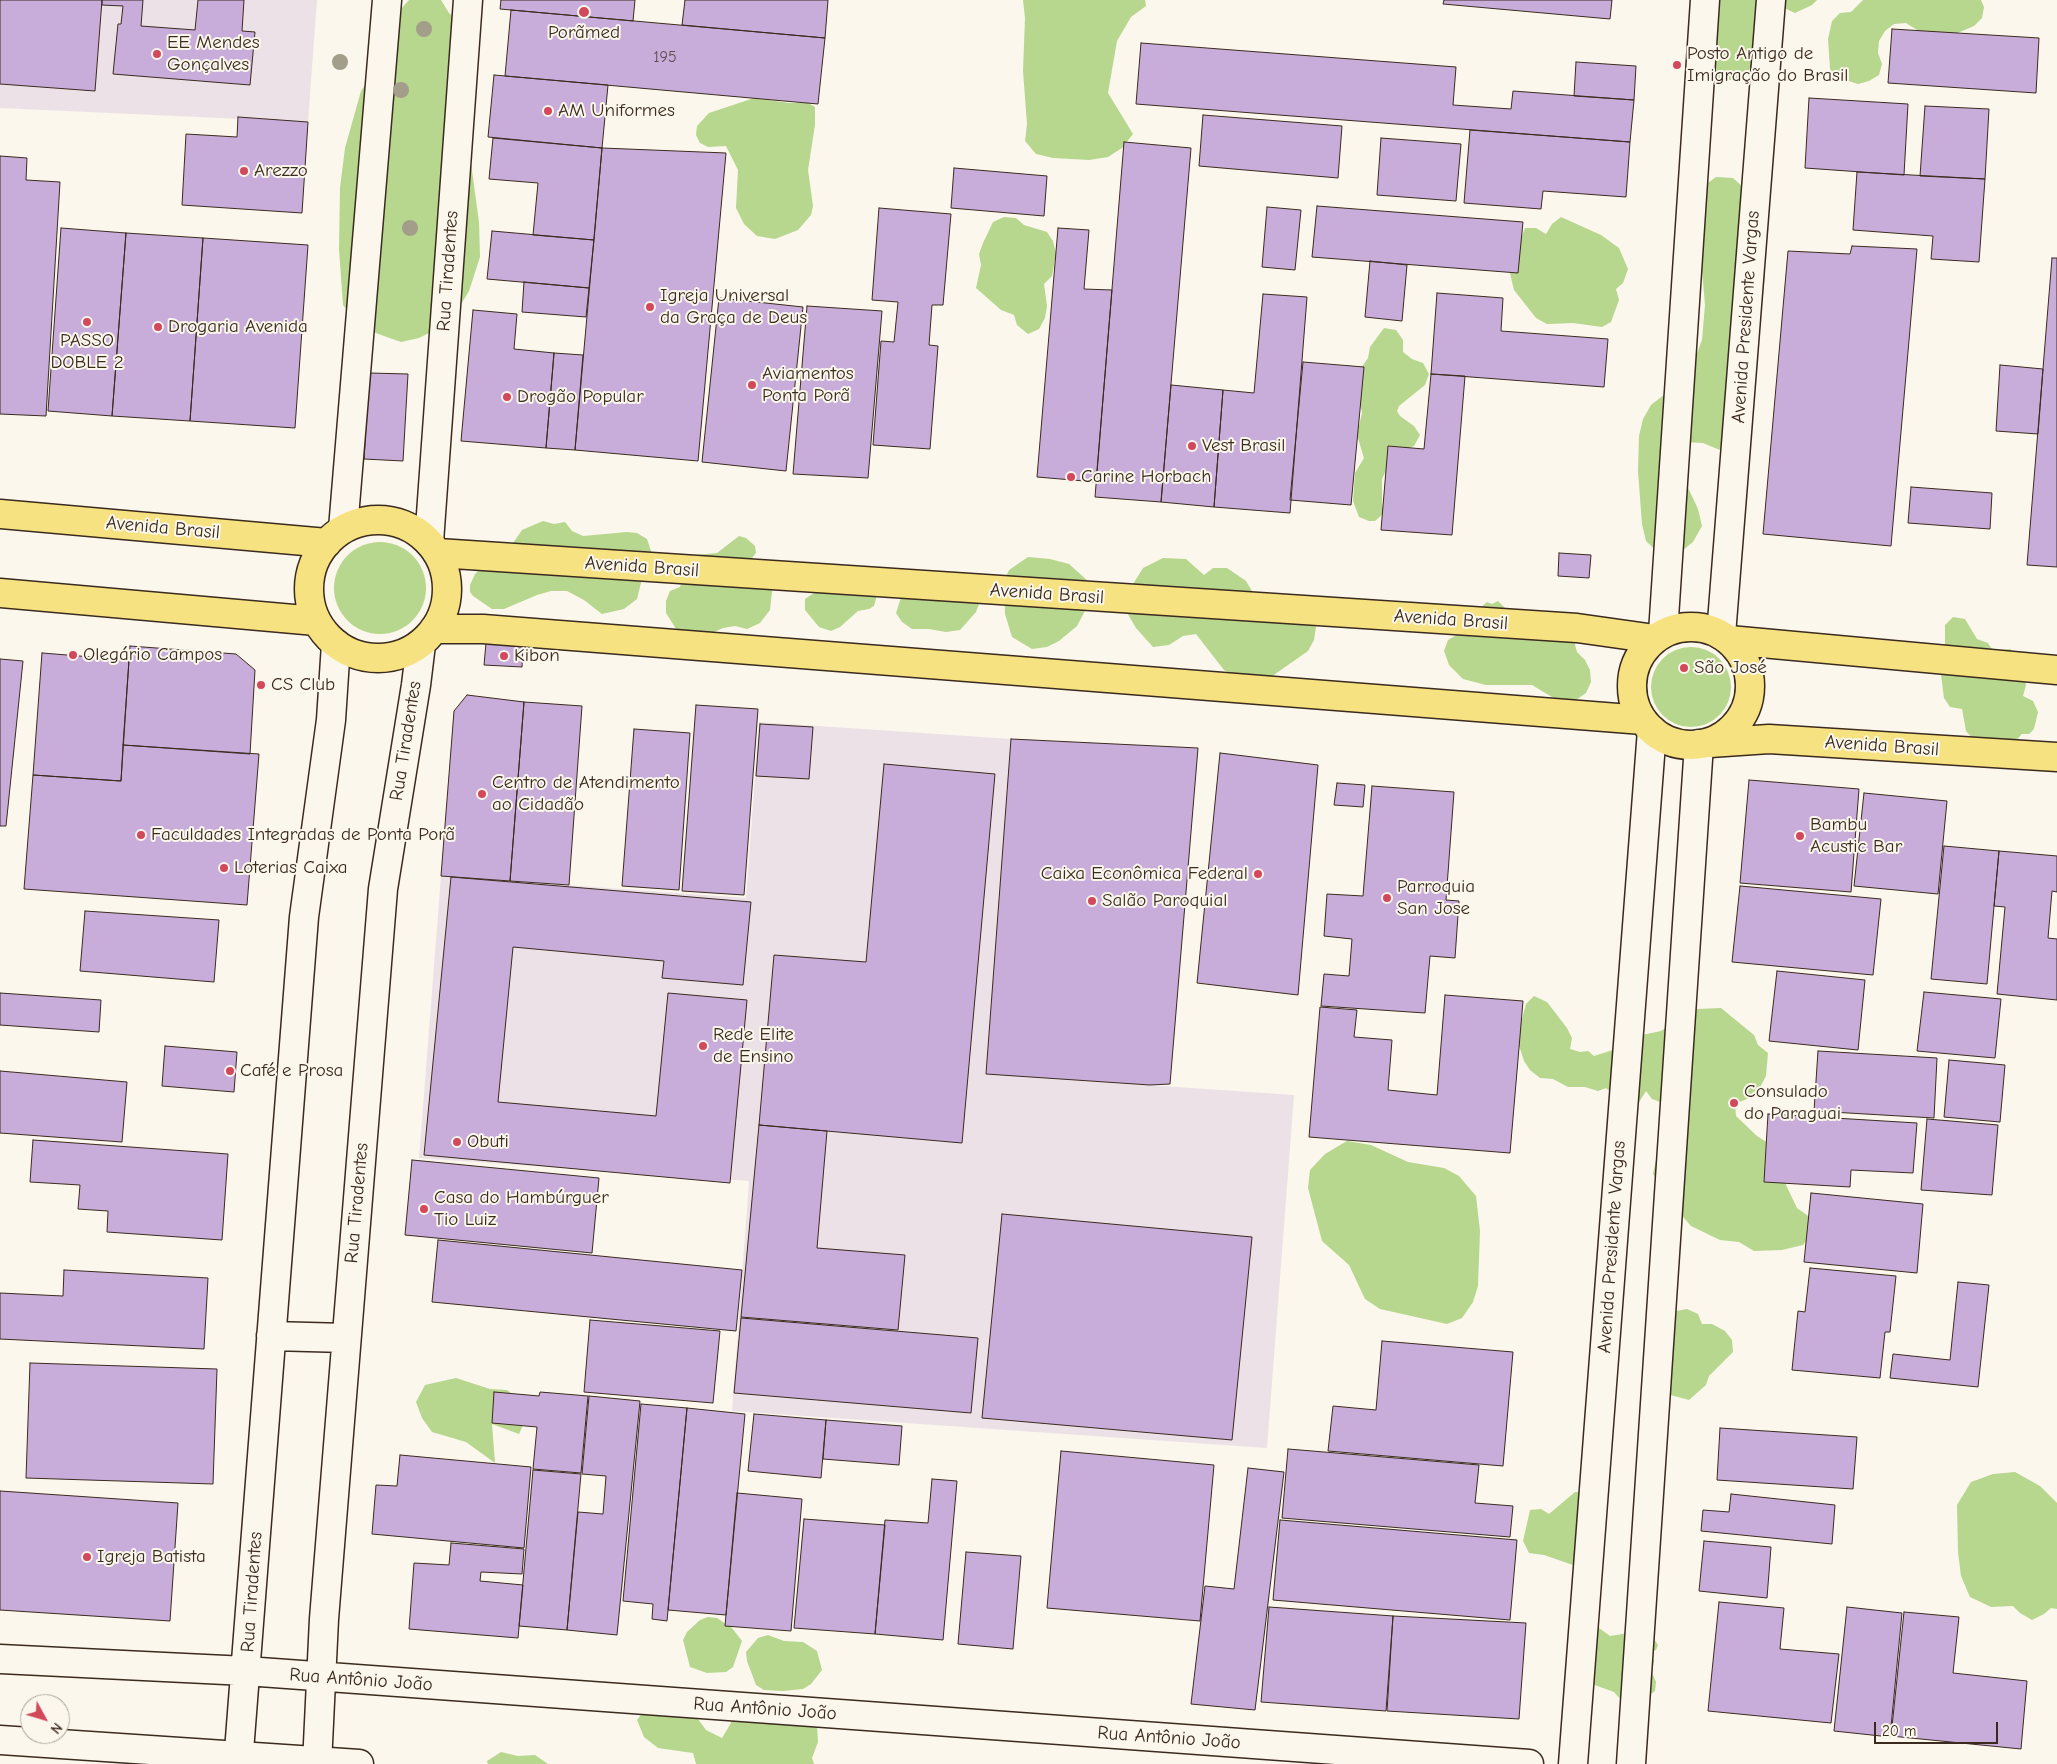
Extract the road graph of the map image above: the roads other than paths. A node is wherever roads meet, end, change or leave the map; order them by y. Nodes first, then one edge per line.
1 (387, 0) edge
2 (468, 0) edge
3 (1705, 0) edge
4 (1771, 0) edge
5 (0, 514) edge
6 (335, 536) junction
7 (433, 547) junction
8 (0, 593) edge
9 (316, 621) junction
10 (1659, 636) junction
11 (427, 637) junction
12 (1725, 637) junction
13 (336, 644) junction
14 (2057, 670) edge
15 (1647, 725) junction
16 (1702, 744) junction
17 (2057, 757) edge
18 (271, 1336) junction
19 (346, 1338) junction
20 (0, 1659) edge
21 (246, 1671) junction
22 (322, 1678) junction
23 (0, 1740) edge
24 (238, 1760) edge
25 (317, 1763) edge
26 (359, 1764) edge
27 (1529, 1764) edge
28 (1573, 1764) edge
29 (1631, 1764) edge

1 - 6 main road
2 - 7 main road, Rua Tiradentes
3 - 10 main road
4 - 12 main road, Avenida Presidente Vargas
5 - 6 main road, Avenida Brasil
6 - 7 main road
6 - 9 main road
7 - 10 main road, Avenida Brasil
7 - 11 main road
8 - 9 main road
9 - 13 main road
10 - 12 main road
10 - 15 main road
11 - 13 main road
11 - 15 main road
11 - 19 main road, Rua Tiradentes
12 - 14 main road
12 - 16 main road
13 - 18 main road, Rua Tiradentes
15 - 16 main road
15 - 28 main road, Avenida Presidente Vargas
16 - 17 main road, Avenida Brasil
16 - 29 main road
18 - 19 main road
18 - 21 main road, Rua Tiradentes
19 - 22 main road, Rua Tiradentes
20 - 21 main road, Rua Antônio João
21 - 22 main road, Rua Antônio João
21 - 24 main road, Rua Tiradentes
22 - 25 main road, Rua Tiradentes
22 - 27 main road, Rua Antônio João
23 - 24 main road
24 - 25 main road
25 - 26 main road

